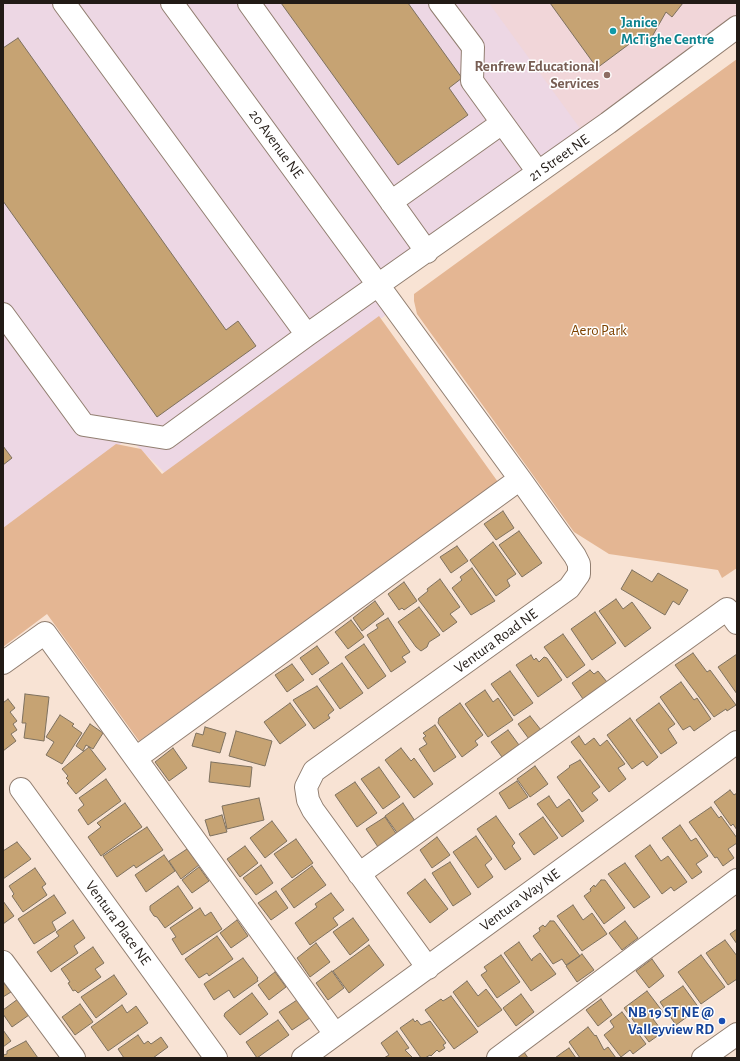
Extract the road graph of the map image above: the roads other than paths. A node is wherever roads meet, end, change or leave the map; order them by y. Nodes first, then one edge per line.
1 (64, 3) edge
2 (172, 3) edge
3 (248, 3) edge
4 (440, 3) edge
5 (737, 27) edge
6 (502, 123) junction
7 (538, 172) junction
8 (391, 202) junction
9 (427, 252) junction
10 (379, 286) junction
11 (3, 314) edge
12 (308, 336) junction
13 (520, 479) junction
14 (737, 623) edge
15 (3, 663) edge
16 (737, 742) edge
17 (136, 758) junction
18 (21, 789) dead end
19 (359, 874) junction
20 (737, 880) edge
21 (3, 962) edge
22 (428, 968) junction
23 (336, 1034) junction
24 (737, 1034) edge
25 (74, 1058) edge
26 (216, 1058) edge
27 (303, 1058) edge
28 (498, 1058) edge
29 (703, 1058) edge

1 - 12 street
2 - 10 street, 20 Avenue NE
3 - 8 street
4 - 6 street
5 - 7 street, 21 Street NE
6 - 7 street
6 - 8 street
7 - 9 street, 21 Street NE
8 - 9 street
9 - 10 street, 21 Street NE
10 - 12 street, 21 Street NE
10 - 13 street, Ventura Road NE
11 - 12 street, 21 Street NE
13 - 17 street
13 - 19 street, Ventura Road NE
14 - 19 street
15 - 17 street
16 - 22 street, Ventura Way NE
17 - 23 street
18 - 26 street, Ventura Place NE
19 - 22 street, Ventura Road NE
20 - 28 street
21 - 25 street
22 - 23 street, Ventura Way NE
23 - 27 street, Ventura Way NE
24 - 29 street

